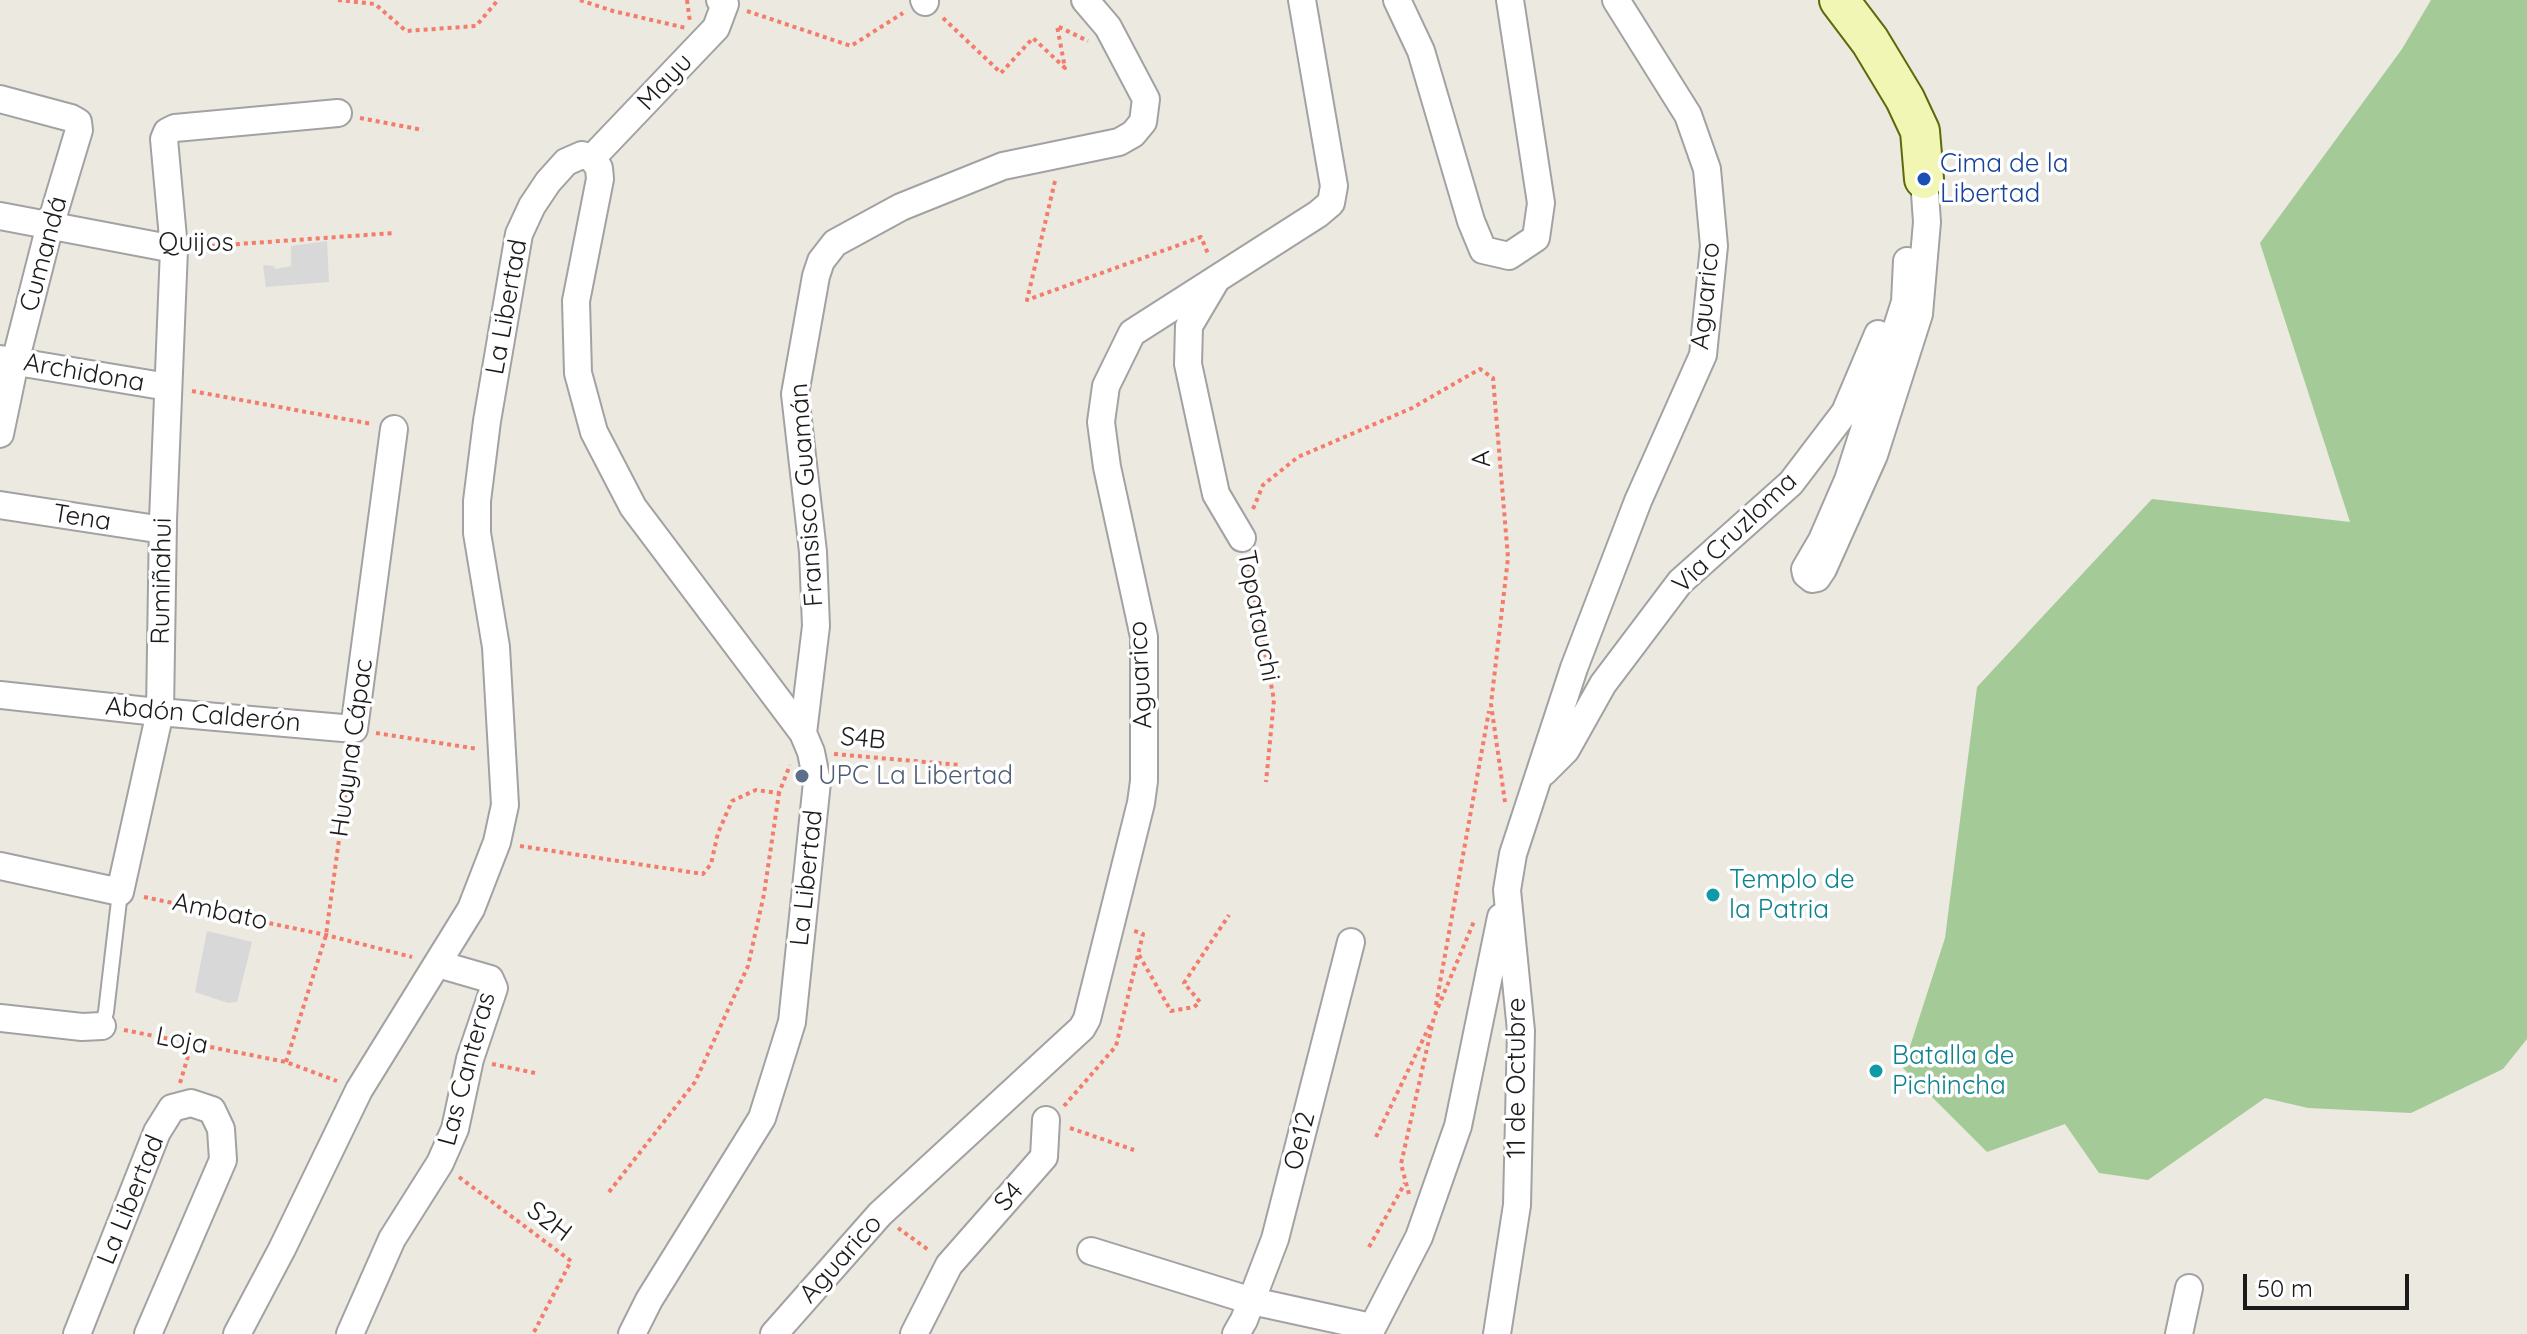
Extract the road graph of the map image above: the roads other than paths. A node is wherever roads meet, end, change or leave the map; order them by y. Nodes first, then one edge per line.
1 (1085, 0) edge
2 (1302, 0) edge
3 (1397, 0) edge
4 (1510, 0) edge
5 (1616, 0) edge
6 (1839, 0) edge
7 (722, 2) edge
8 (0, 99) edge
9 (338, 113) road end
10 (592, 158) junction
11 (1924, 179) junction
12 (0, 216) edge
13 (50, 226) junction
14 (174, 249) junction
15 (1907, 261) junction
16 (1219, 276) junction
17 (8, 360) edge
18 (168, 387) junction
19 (394, 429) road end
20 (0, 434) edge
21 (0, 505) edge
22 (163, 530) junction
23 (1242, 538) road end
24 (0, 695) edge
25 (160, 712) junction
26 (354, 729) joint
27 (807, 743) junction
28 (1539, 777) junction
29 (0, 866) edge
30 (1507, 890) junction
31 (120, 892) junction
32 (1351, 942) dead end
33 (438, 964) junction
34 (0, 1018) edge
35 (102, 1026) joint
36 (1046, 1120) road end
37 (1091, 1251) dead end
38 (2189, 1288) dead end
39 (1252, 1301) junction
40 (1370, 1331) edge
41 (77, 1334) edge
42 (148, 1334) edge
43 (237, 1334) edge
44 (350, 1334) edge
45 (632, 1334) edge
46 (774, 1334) edge
47 (914, 1334) edge
48 (1236, 1334) edge
49 (1497, 1334) edge
50 (2179, 1334) edge

1 - 27 street, Fransisco Guamán
2 - 16 street, Aguarico
3 - 4 street
5 - 28 street, Aguarico
6 - 11 street
7 - 10 street, Mayu
8 - 13 street, Cumandá
9 - 14 street, Rumiñahui
10 - 27 street, La Libertad
10 - 33 street, La Libertad
11 - 15 street, Via Cruzloma
11 - 15 street
12 - 13 street, Quijos
13 - 14 street, Quijos
13 - 17 street, Cumandá
14 - 18 street, Rumiñahui
15 - 28 street, Via Cruzloma
16 - 23 street, Topatauchi
16 - 46 street, Aguarico
17 - 18 street, Archidona
17 - 20 street, Cumandá
18 - 22 street, Rumiñahui
19 - 26 street, Huayna Cápac
21 - 22 street, Tena
22 - 25 street, Rumiñahui
24 - 25 street, Abdón Calderón
25 - 26 street, Abdón Calderón
25 - 31 street, Rumiñahui
27 - 45 street, La Libertad
28 - 30 street, 11 de Octubre
29 - 31 street
30 - 40 street
30 - 49 street, 11 de Octubre
31 - 35 lane, Rumiñahui
32 - 39 street, Oe12
33 - 43 street, La Libertad
33 - 44 street, Las Canteras
34 - 35 street
36 - 47 street, S4
37 - 39 street
38 - 50 street
39 - 40 street
39 - 48 street, Oe12
41 - 42 street, La Libertad

